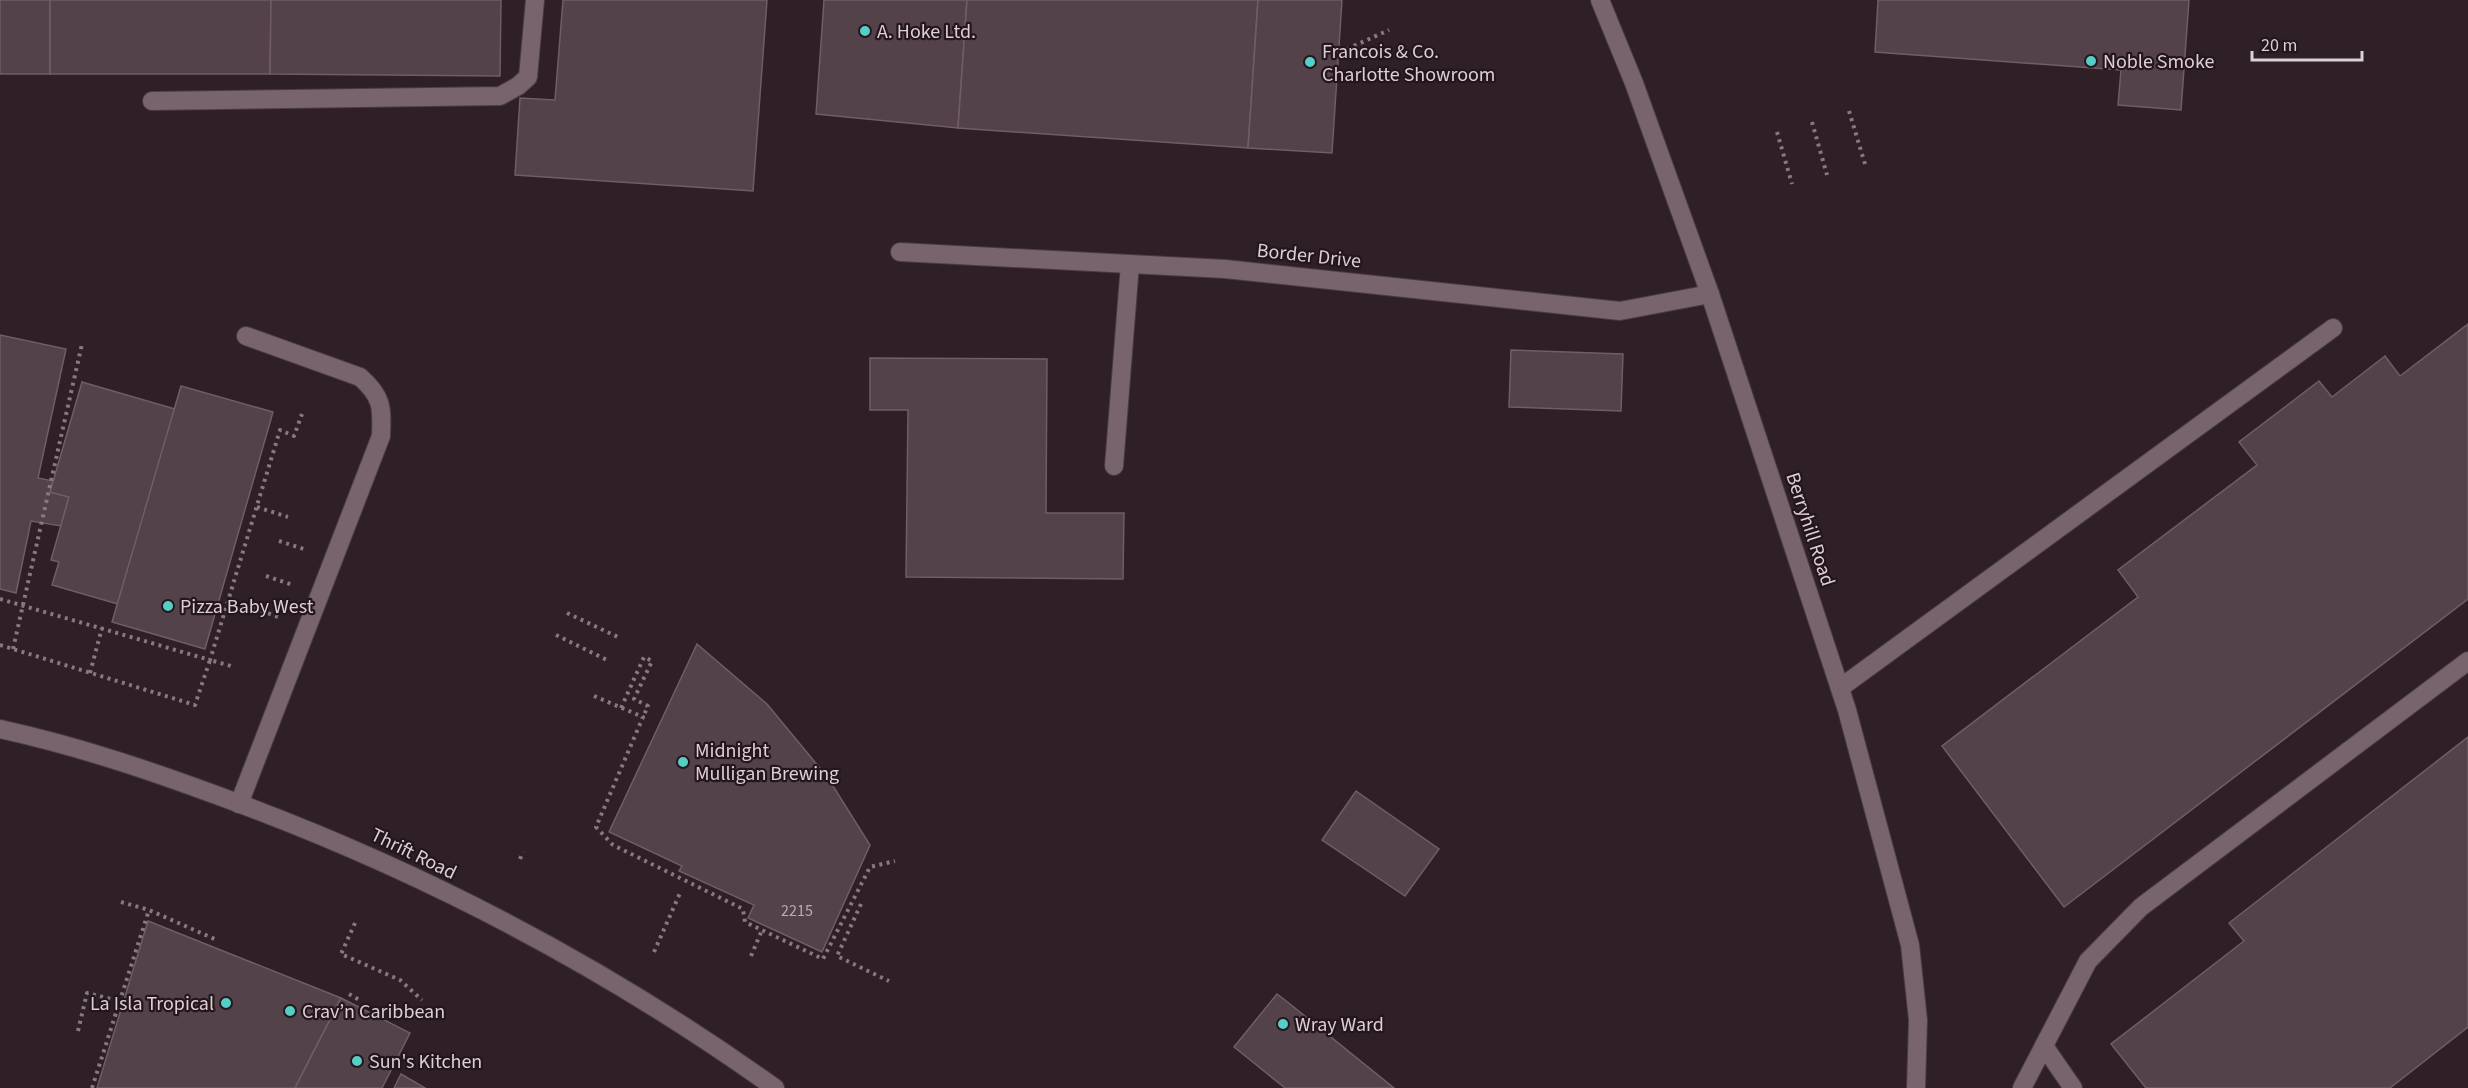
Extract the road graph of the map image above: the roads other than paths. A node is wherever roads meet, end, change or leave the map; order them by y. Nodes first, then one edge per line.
1 (535, 0) edge
2 (1600, 0) edge
3 (152, 101) dead end
4 (900, 252) dead end
5 (1130, 264) junction
6 (1710, 294) junction
7 (2332, 328) dead end
8 (246, 336) dead end
9 (1114, 466) dead end
10 (2468, 661) edge
11 (1840, 688) junction
12 (0, 729) edge
13 (239, 804) junction
14 (2044, 1046) junction
15 (775, 1088) edge
16 (1916, 1088) edge
17 (2022, 1088) edge
18 (2073, 1088) edge

1 - 3 street
2 - 6 street, Berryhill Road
4 - 5 street, Border Drive
5 - 6 street, Border Drive
5 - 9 street
6 - 11 street, Berryhill Road
7 - 11 street
8 - 13 street
10 - 14 street
11 - 16 street, Berryhill Road
12 - 13 street, Thrift Road
13 - 15 street, Thrift Road
14 - 17 street
14 - 18 street

